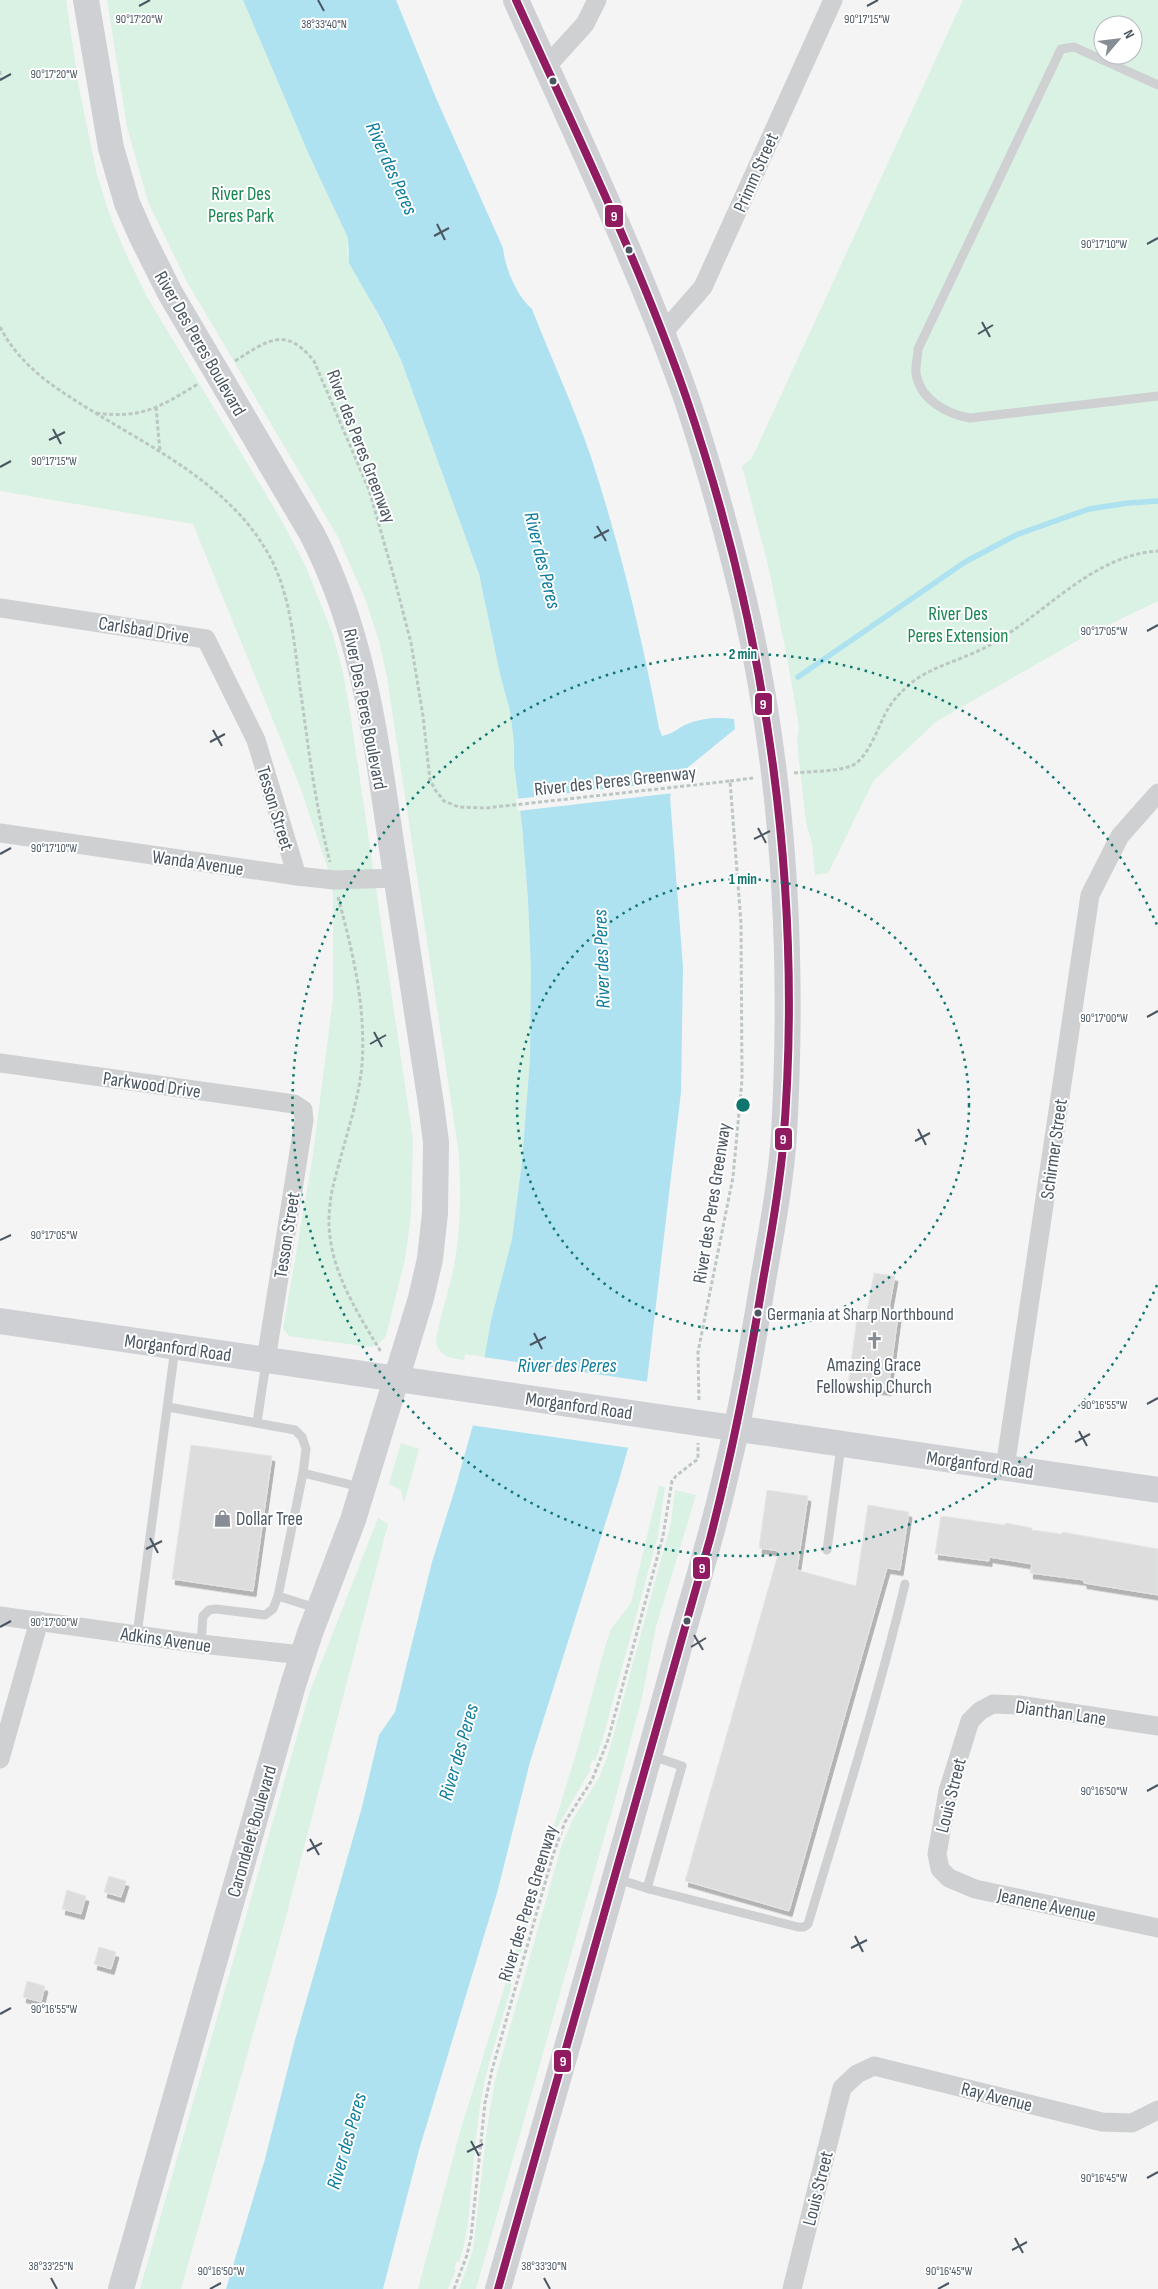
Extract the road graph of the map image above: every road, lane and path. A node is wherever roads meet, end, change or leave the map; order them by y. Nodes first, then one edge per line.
1 (86, 0) edge
2 (516, 0) edge
3 (597, 0) edge
4 (833, 0) edge
5 (546, 67) junction
6 (0, 70) edge
7 (0, 81) edge
8 (1158, 85) edge
9 (0, 327) edge
10 (662, 334) junction
11 (235, 361) dead end
12 (198, 384) dead end
13 (1158, 396) edge
14 (156, 407) junction
15 (96, 413) junction
16 (160, 452) junction
17 (1158, 551) edge
18 (0, 608) edge
19 (256, 740) joint
20 (801, 772) dead end
21 (750, 778) dead end
22 (730, 781) junction
23 (1158, 793) edge
24 (0, 833) edge
25 (330, 863) dead end
26 (297, 876) junction
27 (397, 878) junction
28 (338, 895) dead end
29 (0, 1063) edge
30 (303, 1110) joint
31 (0, 1321) edge
32 (175, 1347) junction
33 (266, 1360) junction
34 (397, 1379) junction
35 (700, 1392) dead end
36 (168, 1407) junction
37 (257, 1422) junction
38 (737, 1428) junction
39 (842, 1444) junction
40 (698, 1459) dead end
41 (1005, 1468) junction
42 (303, 1473) junction
43 (363, 1487) junction
44 (1158, 1490) edge
45 (827, 1550) dead end
46 (905, 1584) dead end
47 (278, 1596) junction
48 (319, 1609) junction
49 (0, 1616) edge
50 (39, 1621) junction
51 (137, 1635) junction
52 (201, 1644) junction
53 (302, 1656) junction
54 (970, 1721) joint
55 (1158, 1726) edge
56 (650, 1755) junction
57 (0, 1759) edge
58 (940, 1869) joint
59 (614, 1878) junction
60 (649, 1888) junction
61 (1158, 1928) edge
62 (842, 2088) joint
63 (1158, 2110) edge
64 (121, 2289) edge
65 (454, 2289) edge
66 (498, 2289) edge
67 (792, 2289) edge

1 - 27 main road, River Des Peres Boulevard
2 - 5 main road
3 - 5 street
4 - 10 street, Primm Street
5 - 10 main road
6 - 7 path
8 - 13 lane
9 - 15 path
10 - 38 main road
11 - 22 path, River des Peres Greenway
12 - 14 path
14 - 15 path
14 - 16 path
15 - 16 path
16 - 25 path
17 - 20 path
18 - 19 street, Carlsbad Drive
19 - 26 street, Tesson Street
21 - 22 path
22 - 35 path, River des Peres Greenway
23 - 41 street, Schirmer Street
24 - 26 street, Wanda Avenue
26 - 27 street, Wanda Avenue
27 - 34 main road, River Des Peres Boulevard
28 - 34 path
29 - 30 street, Parkwood Drive
30 - 33 street, Tesson Street
31 - 32 main road, Morganford Road
32 - 33 main road, Morganford Road
32 - 36 lane
33 - 34 main road, Morganford Road
33 - 37 lane
34 - 38 main road, Morganford Road
34 - 43 main road, Carondelet Boulevard
36 - 37 lane
36 - 51 lane
37 - 42 lane
38 - 39 main road, Morganford Road
38 - 56 main road
39 - 41 main road, Morganford Road
39 - 45 lane
40 - 65 path, River des Peres Greenway
41 - 44 main road, Morganford Road
42 - 43 lane
42 - 47 lane
43 - 48 main road, Carondelet Boulevard
46 - 60 lane
47 - 48 lane
47 - 52 lane
48 - 53 main road, Carondelet Boulevard
49 - 50 street, Adkins Avenue
50 - 51 street, Adkins Avenue
50 - 57 street
51 - 52 street, Adkins Avenue
52 - 53 street, Adkins Avenue
53 - 64 main road, Carondelet Boulevard
54 - 55 street, Dianthan Lane
54 - 58 street, Louis Street
56 - 59 main road
56 - 60 lane
58 - 61 street, Jeanene Avenue
59 - 60 lane
59 - 66 main road
62 - 63 street, Ray Avenue
62 - 67 street, Louis Street

